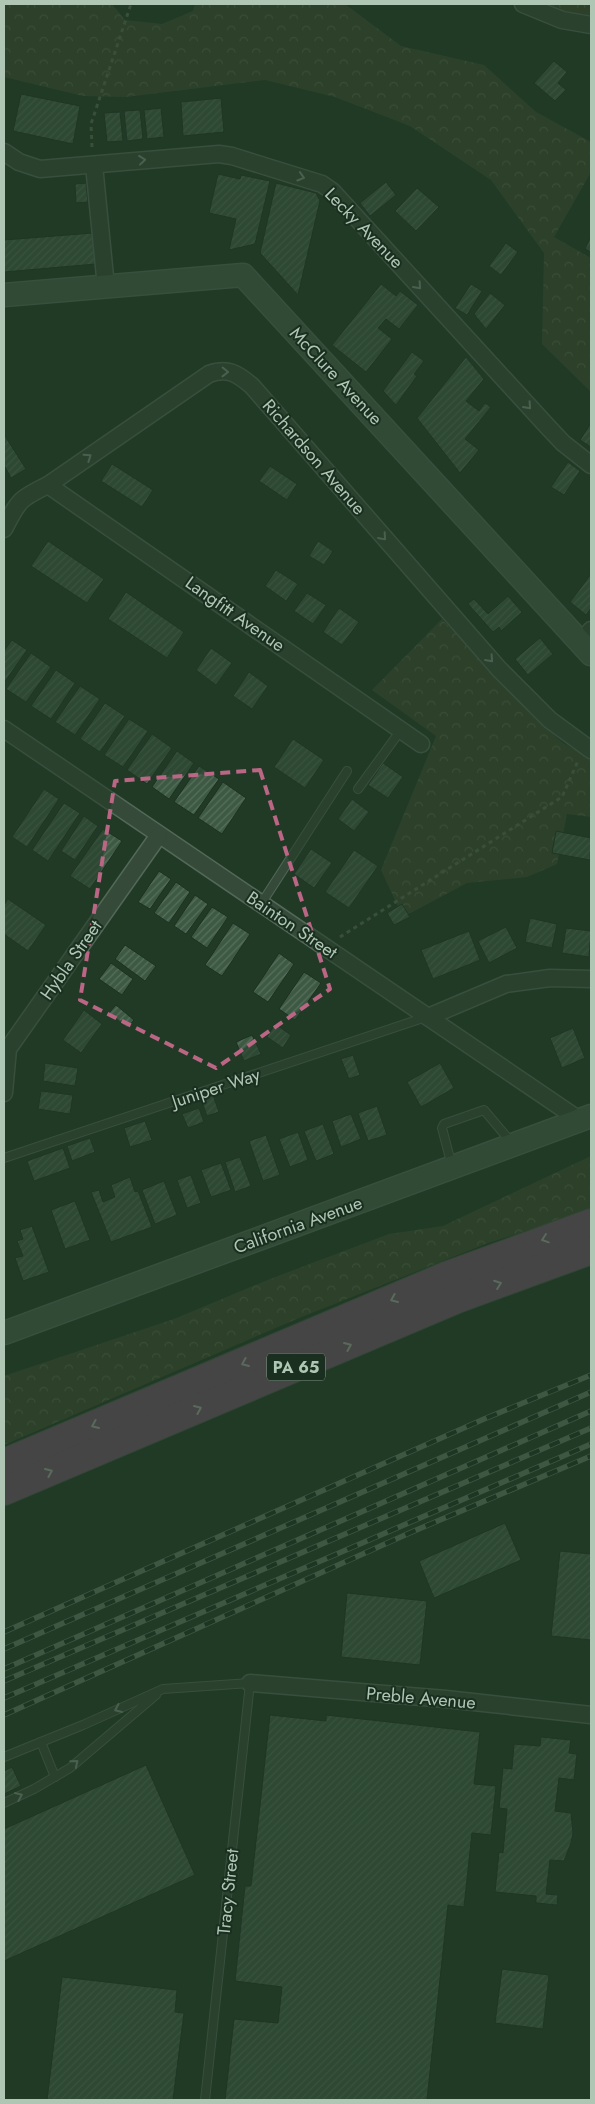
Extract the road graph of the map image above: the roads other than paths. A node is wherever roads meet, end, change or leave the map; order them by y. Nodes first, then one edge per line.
1 (523, 4) edge
2 (591, 25) edge
3 (4, 152) edge
4 (94, 165) junction
5 (106, 287) junction
6 (4, 295) edge
7 (591, 465) edge
8 (48, 485) junction
9 (4, 529) edge
10 (588, 642) edge
11 (4, 729) edge
12 (401, 729) junction
13 (422, 744) dead end
14 (588, 748) edge
15 (347, 770) dead end
16 (358, 789) dead end
17 (159, 835) junction
18 (261, 904) junction
19 (591, 979) edge
20 (428, 1017) junction
21 (4, 1093) edge
22 (586, 1119) edge
23 (514, 1146) junction
24 (4, 1158) edge
25 (453, 1168) junction
26 (591, 1224) edge
27 (591, 1250) edge
28 (4, 1332) edge
29 (4, 1463) edge
30 (4, 1491) edge
31 (250, 1683) junction
32 (163, 1689) junction
33 (591, 1715) edge
34 (41, 1742) junction
35 (4, 1757) edge
36 (55, 1777) junction
37 (4, 1802) edge
38 (205, 2100) edge

1 - 2 street
3 - 4 street, Lecky Avenue
4 - 5 street
4 -> 7 street, Lecky Avenue
5 - 6 street, McClure Avenue
5 - 10 street, McClure Avenue
8 - 9 street, Richardson Avenue
8 - 12 street, Langfitt Avenue
8 -> 14 street, Richardson Avenue
11 - 17 street, Bainton Street
12 - 13 street, Langfitt Avenue
12 - 16 lane
15 - 18 lane
17 - 18 street, Bainton Street
17 - 21 street, Hybla Street
18 - 20 street, Bainton Street
19 - 20 street
20 - 22 street, Bainton Street
20 - 24 lane, Juniper Way
22 - 23 street, California Avenue
23 - 25 street, California Avenue
23 - 25 lane
25 - 28 street, California Avenue
26 -> 29 highway, PA 65
30 -> 27 highway, PA 65
31 - 32 lane
31 - 33 street, Preble Avenue
31 - 38 lane, Tracy Street
32 -> 34 lane
36 -> 32 lane
34 - 35 lane
34 - 36 lane
37 -> 36 lane

